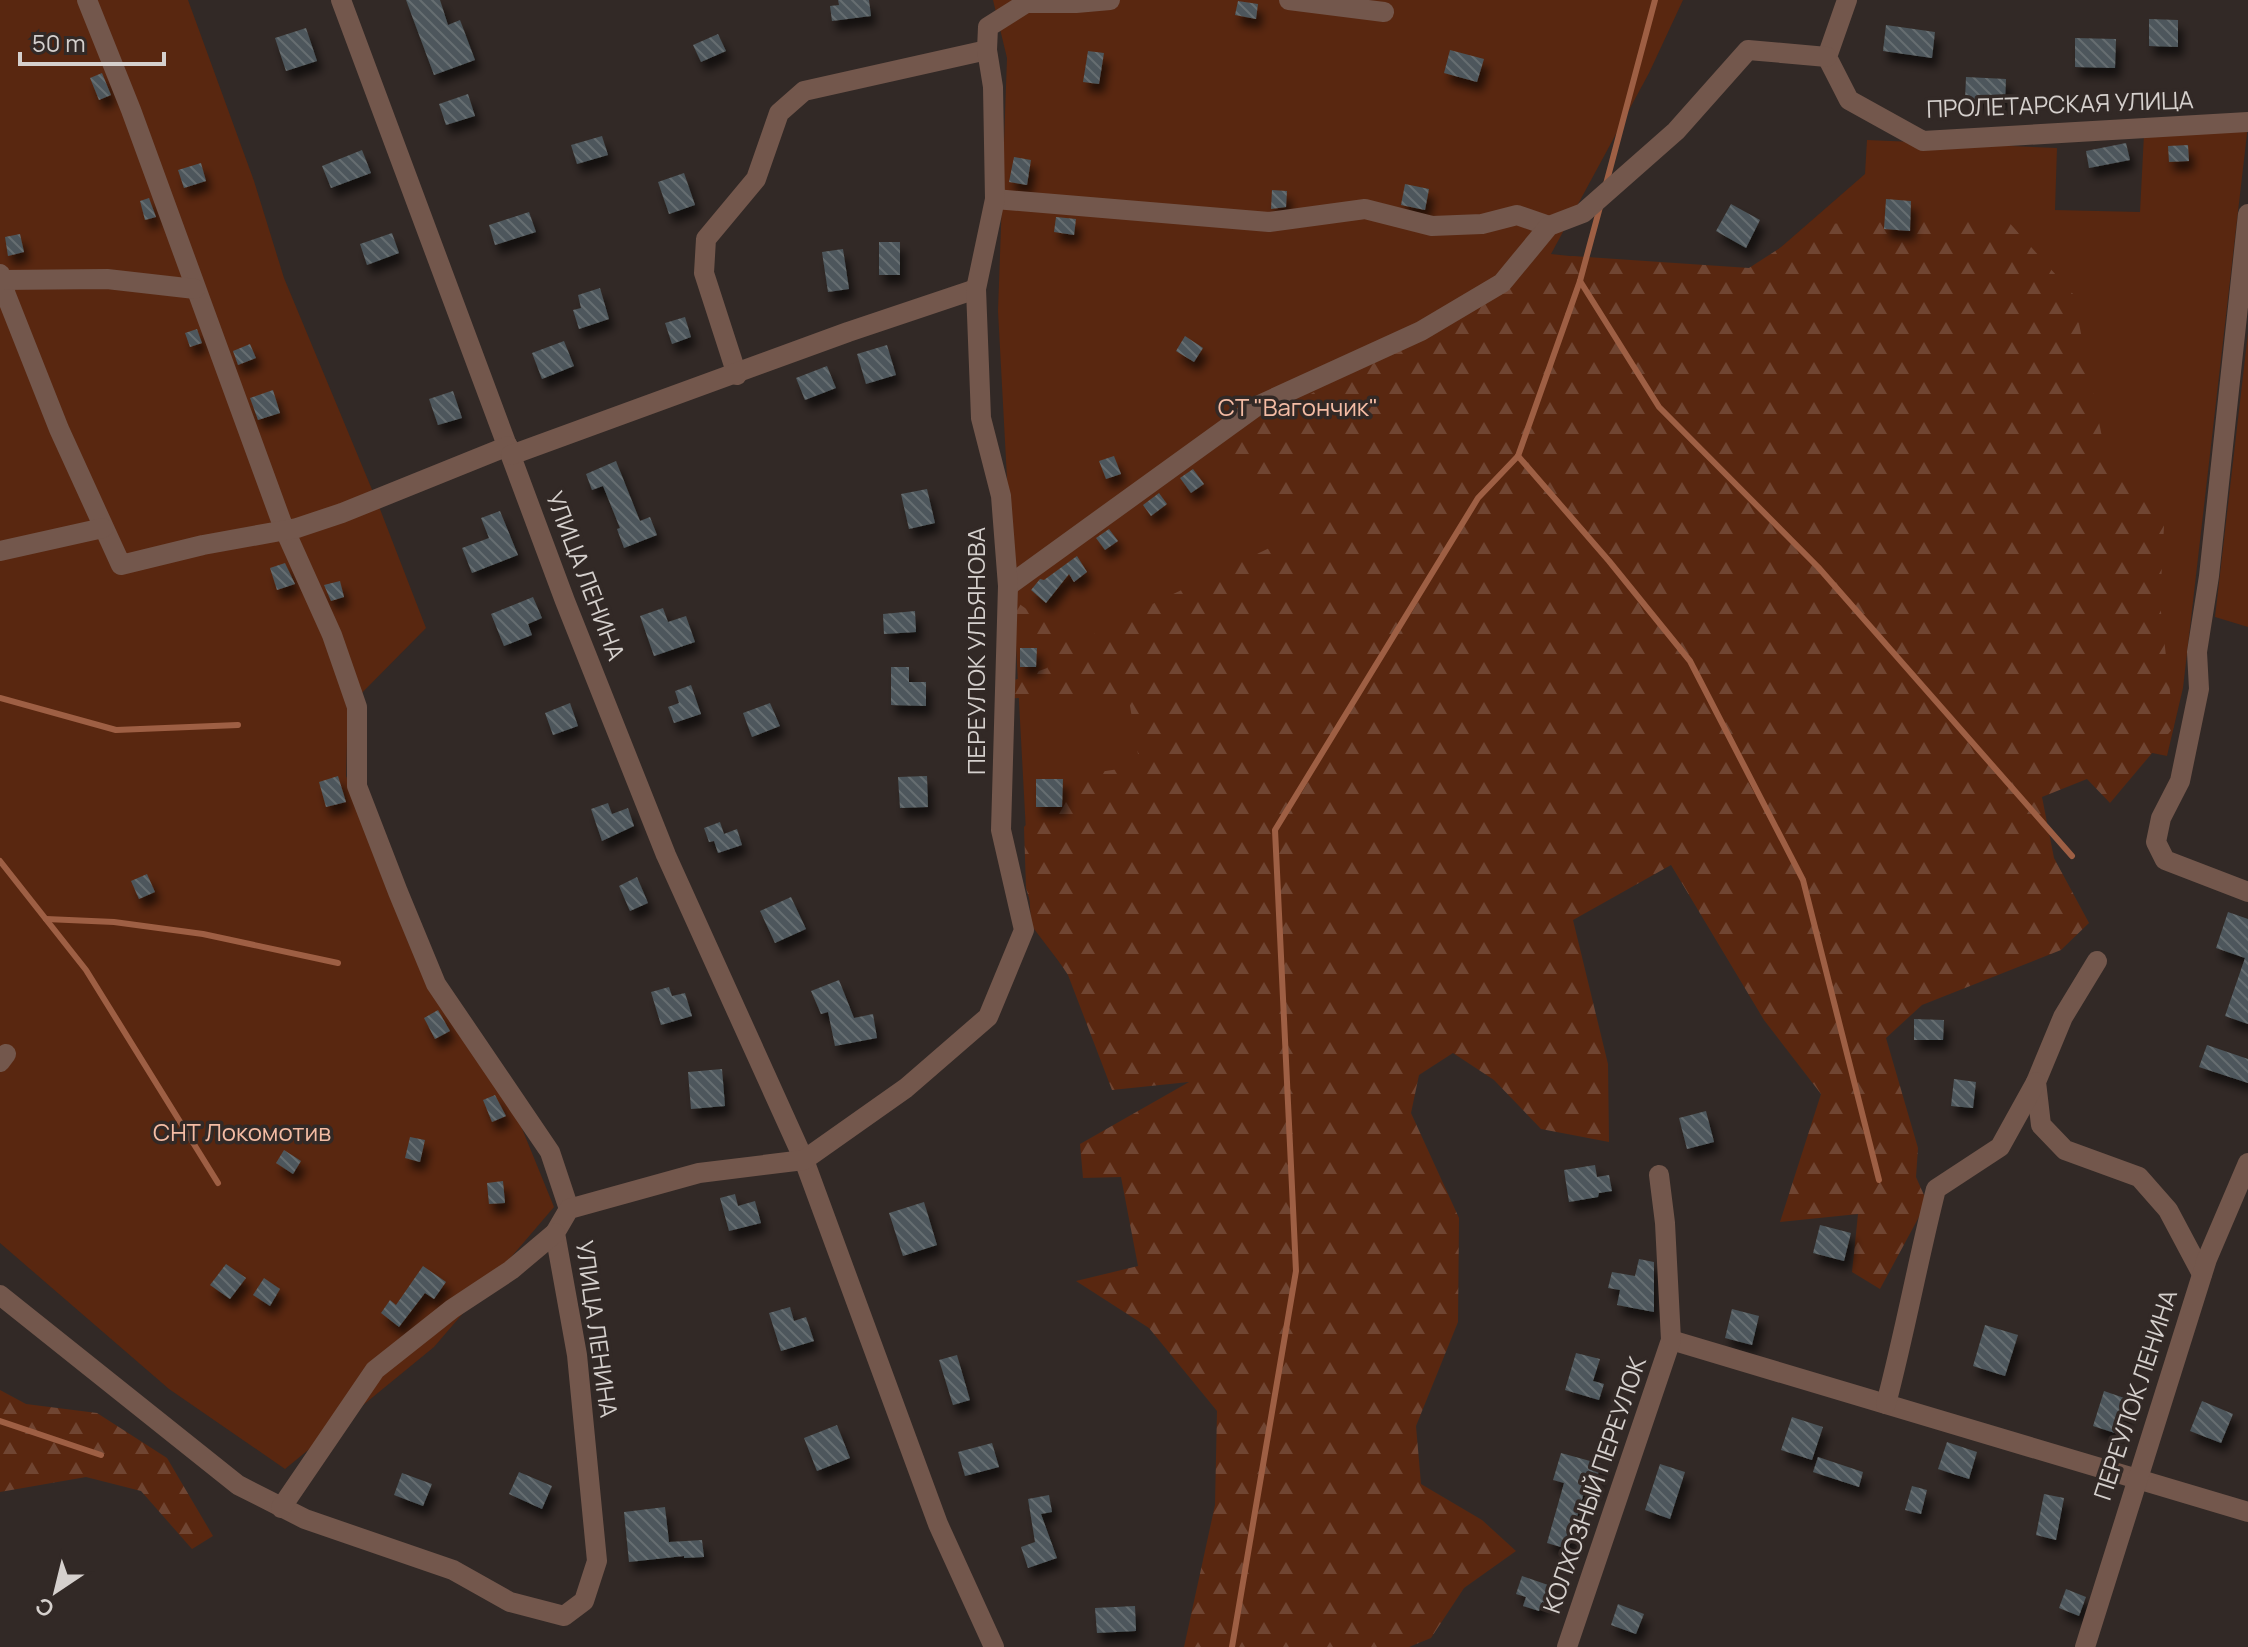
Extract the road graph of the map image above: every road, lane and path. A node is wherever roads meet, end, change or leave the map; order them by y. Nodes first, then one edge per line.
1 (87, 0) edge
2 (341, 0) edge
3 (1110, 0) edge
4 (1289, 0) edge
5 (1847, 0) edge
6 (1384, 12) dead end
7 (987, 50) junction
8 (1827, 57) junction
9 (2248, 122) edge
10 (995, 199) junction
11 (2248, 214) edge
12 (1549, 226) junction
13 (1, 278) edge
14 (195, 289) junction
15 (976, 289) junction
16 (737, 375) junction
17 (510, 450) junction
18 (103, 528) junction
19 (284, 530) junction
20 (0, 551) edge
21 (1008, 586) junction
22 (2248, 892) edge
23 (2097, 961) dead end
24 (2036, 1082) junction
25 (804, 1160) junction
26 (2248, 1163) edge
27 (1659, 1175) dead end
28 (569, 1209) junction
29 (555, 1233) junction
30 (2202, 1274) junction
31 (0, 1295) edge
32 (1671, 1340) junction
33 (1886, 1404) junction
34 (2136, 1479) junction
35 (281, 1508) junction
36 (2248, 1512) edge
37 (994, 1647) edge
38 (1567, 1647) edge
39 (2085, 1647) edge

1 - 14 street
2 - 17 street, УЛИЦА ЛЕНИНА
3 - 7 street
4 - 6 street
5 - 8 street
7 - 10 street, ПЕРЕУЛОК УЛЬЯНОВА
7 - 16 street
8 - 9 street, ПРОЛЕТАРСКАЯ УЛИЦА
8 - 12 street
10 - 12 street
10 - 15 street, ПЕРЕУЛОК УЛЬЯНОВА
11 - 22 street
12 - 21 street
13 - 14 street
13 - 18 street
14 - 19 street
15 - 16 street
15 - 21 street, ПЕРЕУЛОК УЛЬЯНОВА
16 - 17 street
17 - 19 street
17 - 25 street, УЛИЦА ЛЕНИНА
18 - 19 street
18 - 20 street
19 - 28 street
21 - 25 street, ПЕРЕУЛОК УЛЬЯНОВА
23 - 24 street
24 - 30 street
24 - 33 street
25 - 28 street, УЛИЦА ЛЕНИНА
25 - 37 street, УЛИЦА ЛЕНИНА
26 - 30 street, ПЕРЕУЛОК ЛЕНИНА
27 - 32 street, КОЛХОЗНЫЙ ПЕРЕУЛОК
28 - 29 street, УЛИЦА ЛЕНИНА
29 - 35 street
29 - 35 street, УЛИЦА ЛЕНИНА
30 - 34 street, ПЕРЕУЛОК ЛЕНИНА
31 - 35 street
32 - 33 street, КОЛХОЗНЫЙ ПЕРЕУЛОК
32 - 38 street, КОЛХОЗНЫЙ ПЕРЕУЛОК
33 - 34 street, КОЛХОЗНЫЙ ПЕРЕУЛОК
34 - 36 street, КОЛХОЗНЫЙ ПЕРЕУЛОК
34 - 39 street, ПЕРЕУЛОК ЛЕНИНА

